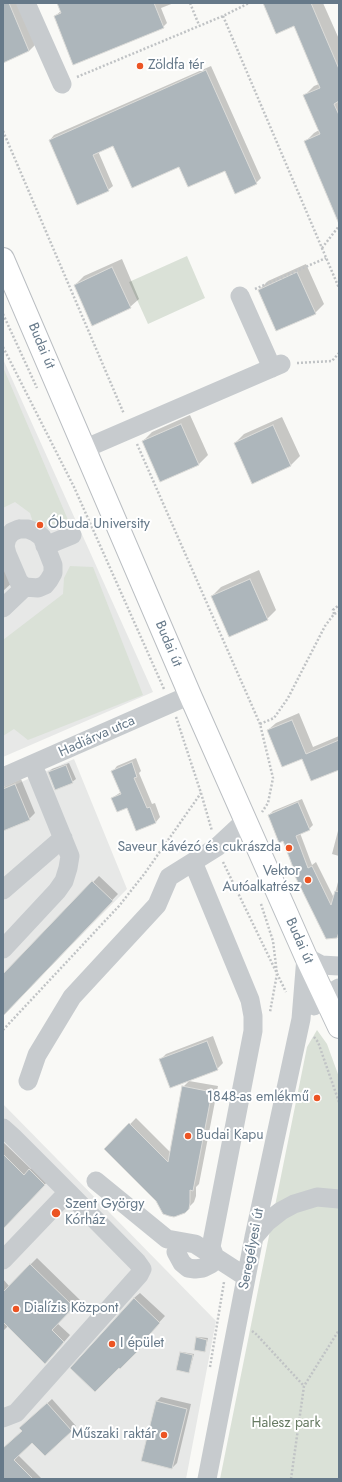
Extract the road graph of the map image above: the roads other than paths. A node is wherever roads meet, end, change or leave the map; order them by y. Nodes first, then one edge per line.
1 (26, 3) edge
2 (62, 84) road end
3 (3, 258) edge
4 (240, 296) road end
5 (84, 449) junction
6 (11, 529) edge
7 (72, 534) dead end
8 (45, 546) junction
9 (25, 587) junction
10 (3, 608) edge
11 (180, 699) junction
12 (33, 765) junction
13 (3, 776) edge
14 (253, 817) junction
15 (63, 838) junction
16 (193, 862) junction
17 (3, 890) edge
18 (3, 949) edge
19 (306, 957) junction
20 (339, 966) edge
21 (332, 992) edge
22 (301, 1019) junction
23 (339, 1027) edge
24 (28, 1081) dead end
25 (3, 1128) edge
26 (96, 1181) dead end
27 (68, 1192) junction
28 (339, 1199) edge
29 (254, 1237) junction
30 (176, 1252) dead end
31 (215, 1257) junction
32 (3, 1260) edge
33 (246, 1277) junction
34 (3, 1418) edge
35 (207, 1479) edge

1 - 2 street
3 - 5 main road, Budai út
4 - 5 street
5 - 11 main road, Budai út
6 - 8 street
6 - 9 street
7 - 8 street
8 - 9 street
9 - 10 street
11 - 12 street, Hadiárva utca
11 - 14 main road, Budai út
12 - 13 street, Hadiárva utca
12 - 15 street
14 - 16 street
14 - 19 main road, Budai út
15 - 17 street
15 - 18 street
16 - 24 street
16 - 31 street
19 - 20 street
19 - 21 main road, Budai út
19 - 22 street, Seregélyesi út
21 - 22 street
21 - 23 main road, Budai út
22 - 29 street, Seregélyesi út
25 - 27 street
26 - 31 street
27 - 32 street
27 - 34 street
28 - 29 street
29 - 33 street, Seregélyesi út
30 - 31 street
31 - 33 street
33 - 35 street, Seregélyesi út

